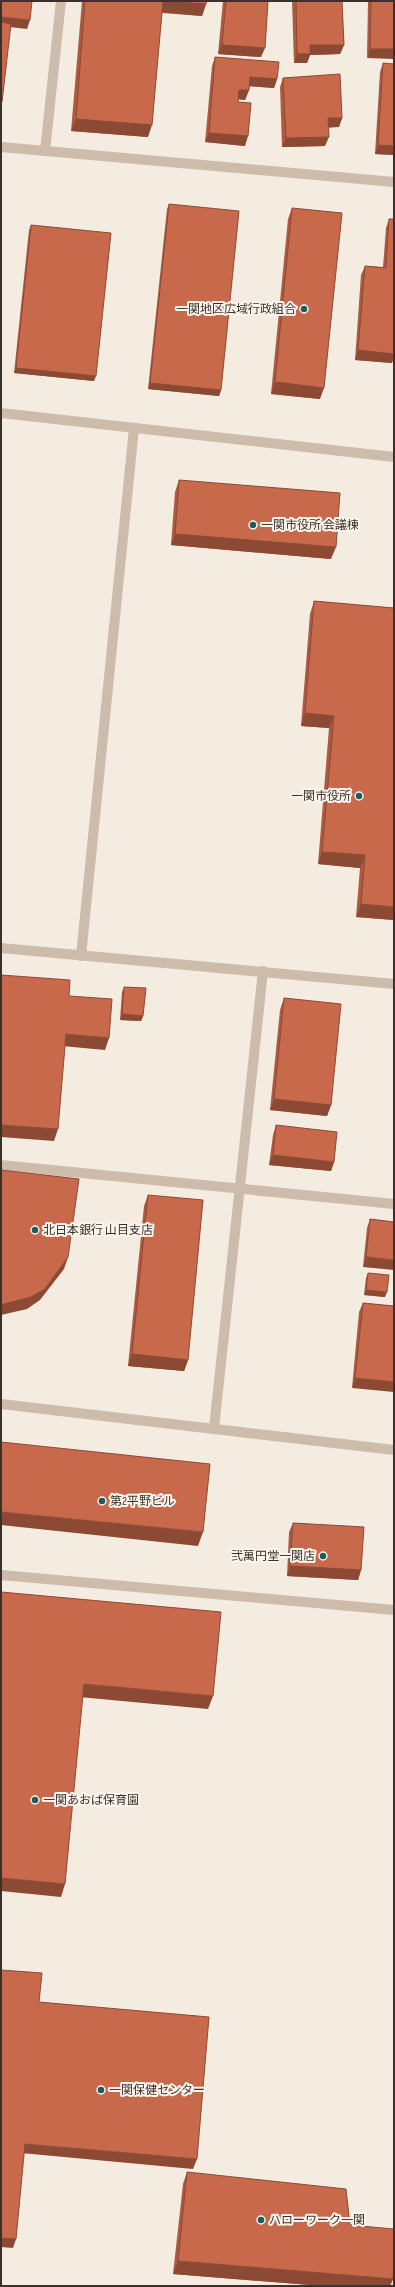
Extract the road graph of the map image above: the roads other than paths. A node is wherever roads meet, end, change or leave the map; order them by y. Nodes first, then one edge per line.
1 (61, 1) edge
2 (1, 147) edge
3 (45, 151) junction
4 (394, 182) edge
5 (1, 413) edge
6 (134, 428) junction
7 (394, 457) edge
8 (1, 948) edge
9 (81, 956) junction
10 (263, 971) junction
11 (394, 984) edge
12 (1, 1165) edge
13 (241, 1189) junction
14 (394, 1204) edge
15 (1, 1404) edge
16 (214, 1428) junction
17 (394, 1450) edge
18 (1, 1575) edge
19 (394, 1610) edge

1 - 3 street
2 - 3 street
3 - 4 street
5 - 6 street
6 - 7 street
6 - 9 street
8 - 9 street
9 - 10 street
10 - 11 street
10 - 13 street
12 - 13 street
13 - 14 street
13 - 16 street
15 - 16 street
16 - 17 street
18 - 19 street

